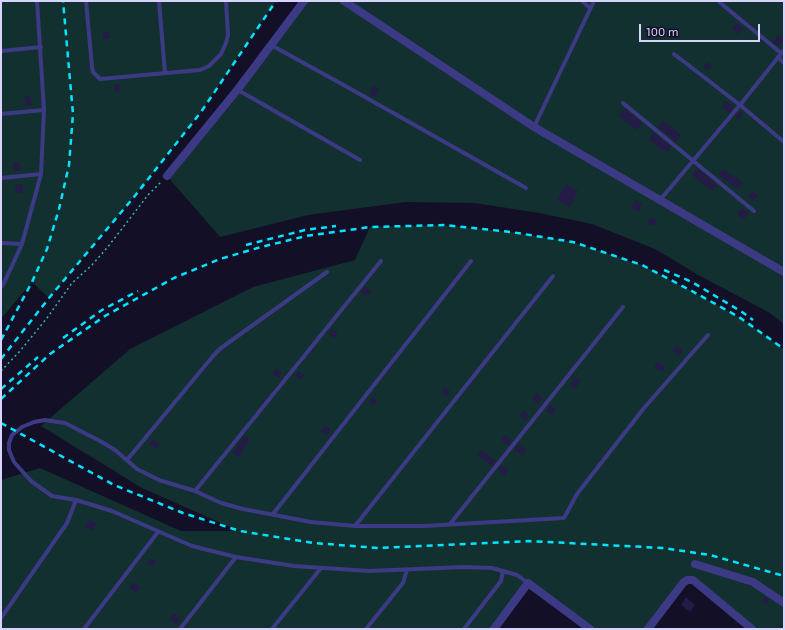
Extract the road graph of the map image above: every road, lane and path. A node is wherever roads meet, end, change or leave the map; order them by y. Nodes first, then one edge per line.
1 (37, 1) edge
2 (86, 1) edge
3 (159, 1) edge
4 (226, 1) edge
5 (304, 1) edge
6 (344, 1) edge
7 (582, 1) edge
8 (594, 1) edge
9 (718, 1) edge
10 (590, 8) junction
11 (271, 45) junction
12 (41, 47) junction
13 (1, 51) edge
14 (783, 52) edge
15 (674, 54) dead end
16 (778, 58) junction
17 (784, 63) edge
18 (165, 73) junction
19 (238, 89) junction
20 (623, 103) dead end
21 (740, 105) junction
22 (44, 110) junction
23 (1, 114) edge
24 (534, 127) junction
25 (784, 142) edge
26 (360, 160) dead end
27 (692, 160) junction
28 (41, 174) junction
29 (167, 176) joint
30 (1, 178) edge
31 (526, 188) dead end
32 (660, 200) junction
33 (754, 211) dead end
34 (1, 244) edge
35 (22, 244) junction
36 (381, 261) dead end
37 (471, 261) dead end
38 (327, 272) dead end
39 (784, 272) edge
40 (553, 276) dead end
41 (1, 287) edge
42 (623, 307) dead end
43 (708, 335) dead end
44 (1, 371) edge
45 (127, 460) junction
46 (195, 491) junction
47 (76, 500) junction
48 (273, 514) junction
49 (450, 524) junction
50 (355, 526) junction
51 (158, 532) junction
52 (236, 557) junction
53 (695, 564) dead end
54 (321, 568) junction
55 (407, 570) junction
56 (503, 571) junction
57 (528, 583) junction
58 (784, 603) edge
59 (1, 618) edge
60 (84, 629) edge
61 (180, 629) edge
62 (272, 629) edge
63 (366, 629) edge
64 (464, 629) edge
65 (494, 629) edge
66 (590, 629) edge
67 (648, 629) edge
68 (752, 629) edge

1 - 12 lane
2 - 18 lane
3 - 18 lane
4 - 18 lane
5 - 11 street
6 - 24 street
7 - 10 lane
8 - 10 lane
9 - 14 lane
10 - 24 lane
11 - 19 street
11 - 31 lane
12 - 13 lane
12 - 22 lane
14 - 16 lane
15 - 21 lane
16 - 17 lane
16 - 21 lane
19 - 26 lane
19 - 29 street
20 - 27 lane
21 - 25 lane
21 - 27 lane
22 - 23 lane
22 - 28 lane
24 - 32 street
27 - 32 lane
27 - 33 lane
28 - 30 lane
28 - 35 lane
29 - 44 path
32 - 39 street
34 - 35 lane
35 - 41 lane
36 - 46 lane
37 - 48 lane
38 - 45 lane
40 - 50 lane
42 - 49 lane
43 - 49 lane
45 - 46 lane
45 - 47 lane
46 - 48 lane
47 - 51 lane
47 - 59 lane
48 - 50 lane
49 - 50 lane
51 - 52 lane
51 - 60 lane
52 - 54 lane
52 - 61 lane
53 - 58 street
54 - 55 lane
54 - 62 lane
55 - 56 lane
55 - 63 lane
56 - 57 lane
56 - 64 lane
57 - 65 street
57 - 66 street
67 - 68 street

